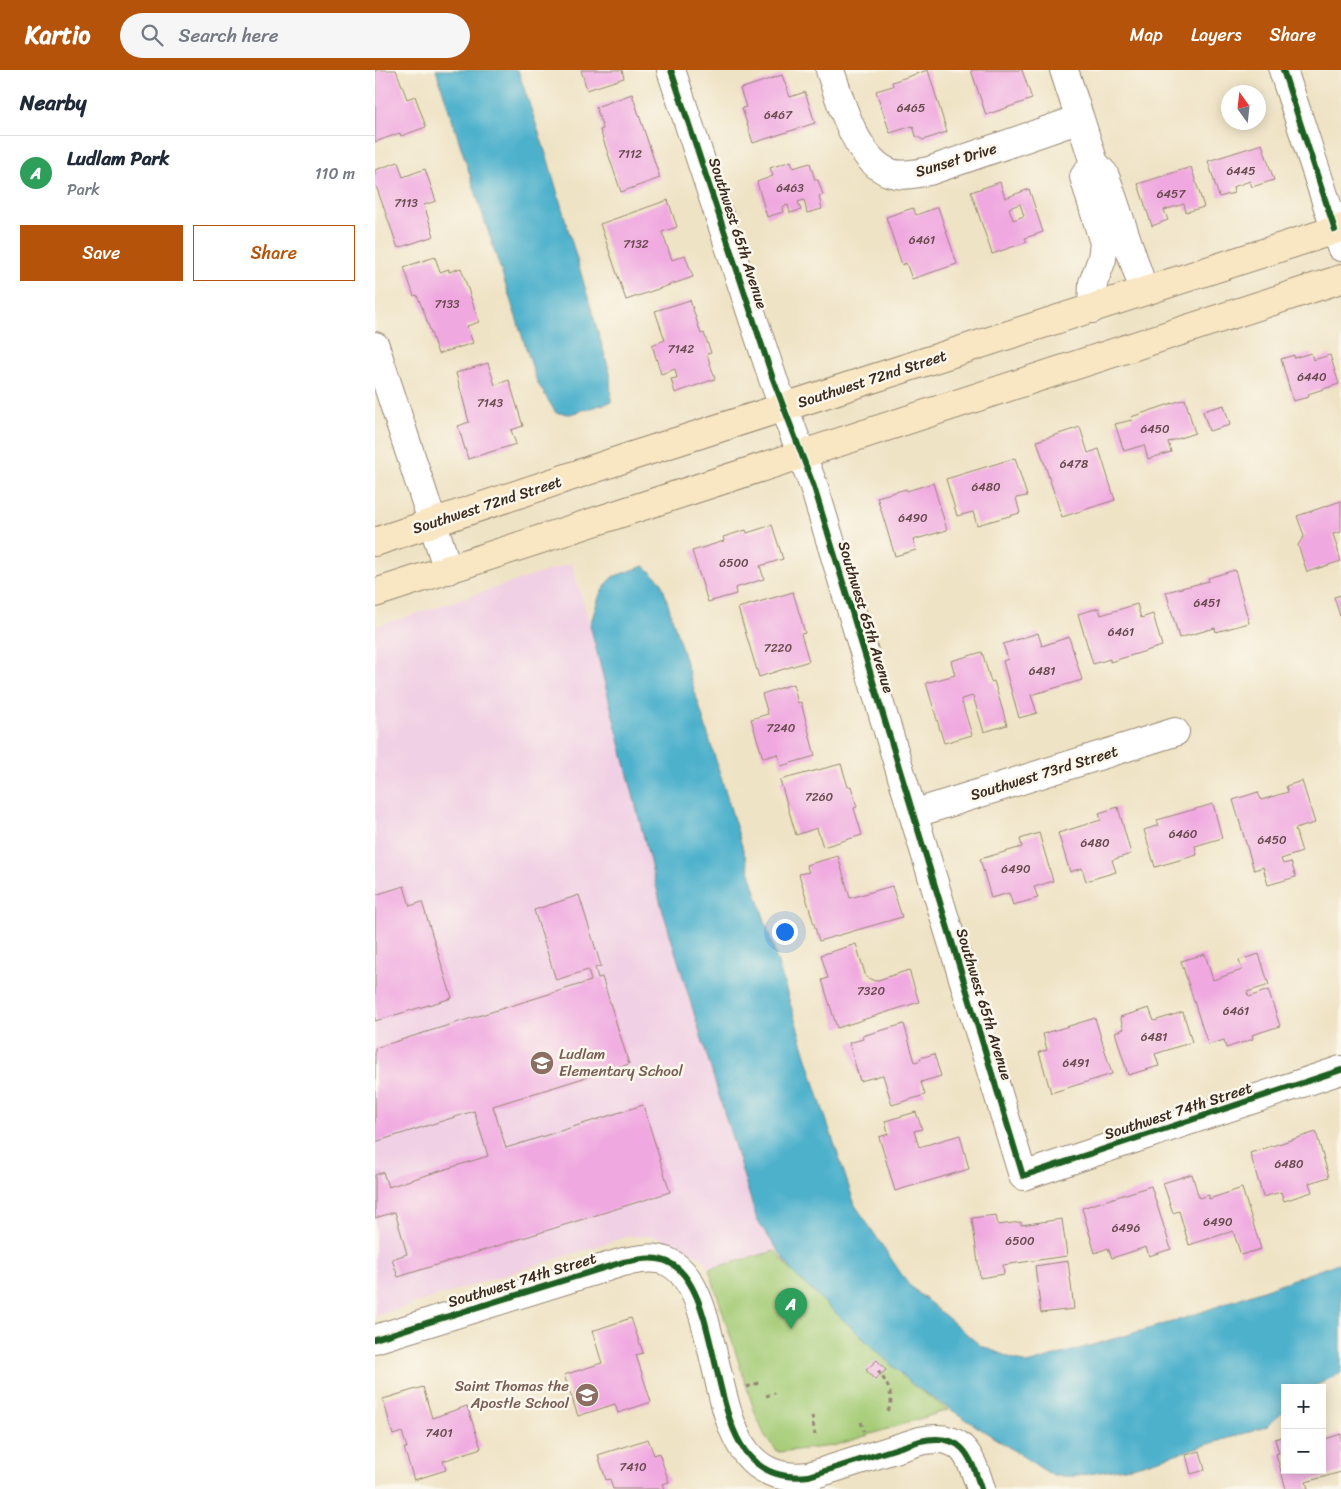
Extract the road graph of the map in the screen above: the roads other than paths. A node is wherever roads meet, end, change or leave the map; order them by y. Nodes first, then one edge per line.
1 (671, 70) edge
2 (830, 70) edge
3 (1063, 70) edge
4 (1283, 70) edge
5 (1079, 120) junction
6 (1094, 163) junction
7 (1339, 235) edge
8 (1341, 280) edge
9 (1144, 291) junction
10 (1092, 309) junction
11 (375, 346) edge
12 (784, 408) junction
13 (801, 455) junction
14 (433, 523) junction
15 (375, 542) edge
16 (448, 570) junction
17 (375, 593) edge
18 (1175, 732) dead end
19 (913, 814) junction
20 (1341, 1070) edge
21 (1023, 1176) joint
22 (375, 1339) edge
23 (981, 1489) edge

1 - 12 street, Southwest 65th Avenue
2 - 5 street, Sunset Drive
3 - 5 street
4 - 7 street
5 - 6 street
6 - 9 street
6 - 10 street
7 - 9 main road, Southwest 72nd Street
8 - 13 main road
9 - 10 main road, Southwest 72nd Street
10 - 12 main road, Southwest 72nd Street
11 - 14 street
12 - 13 street, Southwest 65th Avenue
12 - 14 main road, Southwest 72nd Street
13 - 16 main road
13 - 19 street, Southwest 65th Avenue
14 - 15 main road, Southwest 72nd Street
14 - 16 street
16 - 17 main road
18 - 19 street, Southwest 73rd Street
19 - 21 street, Southwest 65th Avenue
20 - 21 street, Southwest 74th Street
22 - 23 street, Southwest 74th Street

